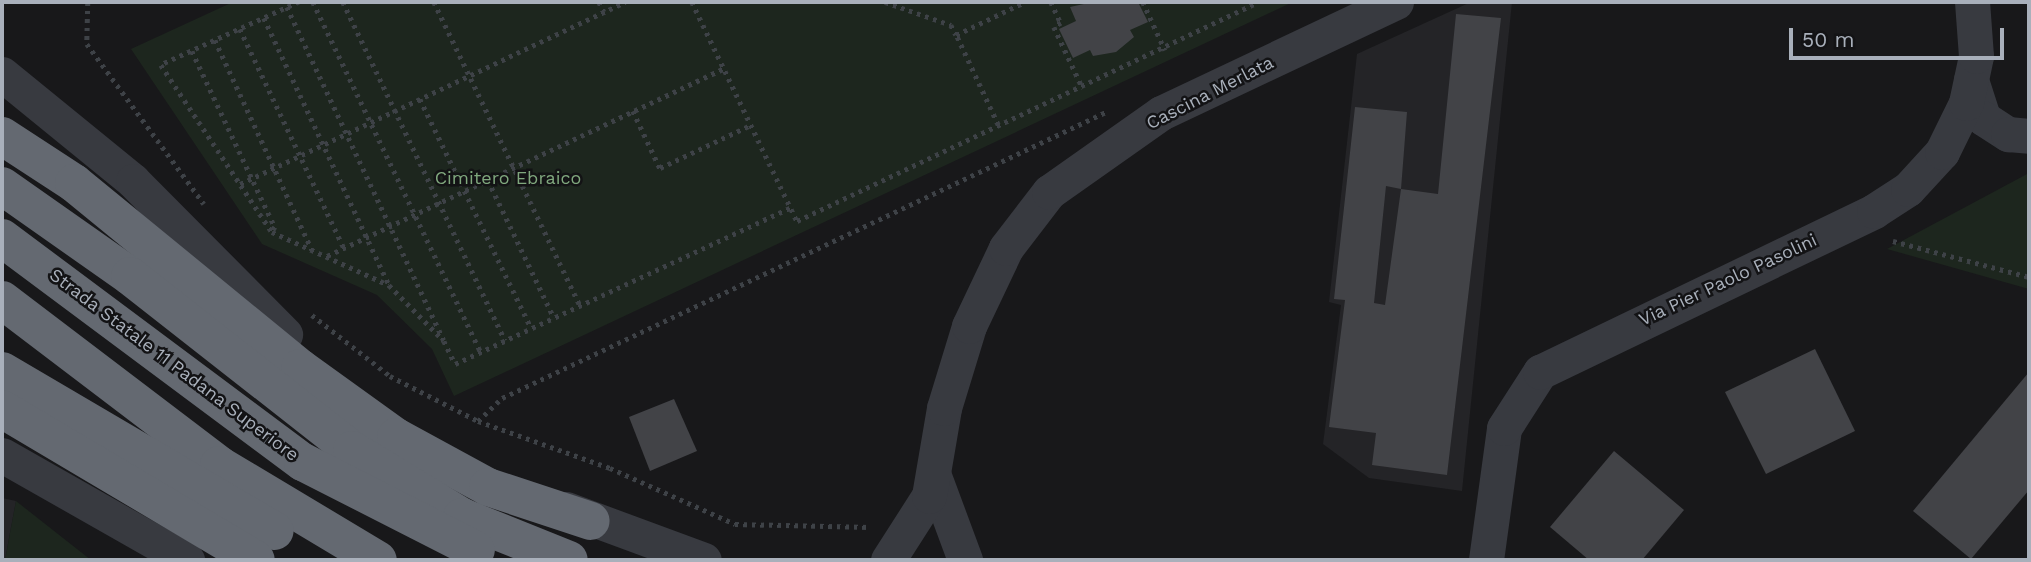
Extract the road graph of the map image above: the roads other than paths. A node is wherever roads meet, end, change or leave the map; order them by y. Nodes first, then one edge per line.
1 (1396, 2) edge
2 (1972, 2) edge
3 (2, 74) edge
4 (1971, 80) junction
5 (2, 136) edge
6 (2029, 136) edge
7 (2, 186) edge
8 (2, 238) edge
9 (2, 300) edge
10 (2, 371) edge
11 (2, 409) edge
12 (4, 457) edge
13 (934, 477) junction
14 (591, 521) junction
15 (187, 560) edge
16 (256, 560) edge
17 (327, 560) edge
18 (378, 560) edge
19 (501, 560) edge
20 (569, 560) edge
21 (704, 560) edge
22 (888, 560) edge
23 (965, 560) edge
24 (1486, 560) edge

1 - 13 street, Cascina Merlata
2 - 4 street, Via Pier Paolo Pasolini
3 - 14 street
4 - 6 street
4 - 24 street, Via Pier Paolo Pasolini
5 - 14 highway
7 - 20 highway
8 - 19 highway, Strada Statale 11 Padana Superiore
9 - 18 highway
10 - 17 highway
11 - 16 highway
12 - 15 street
13 - 22 street, Cascina Merlata
13 - 23 street
14 - 21 street

